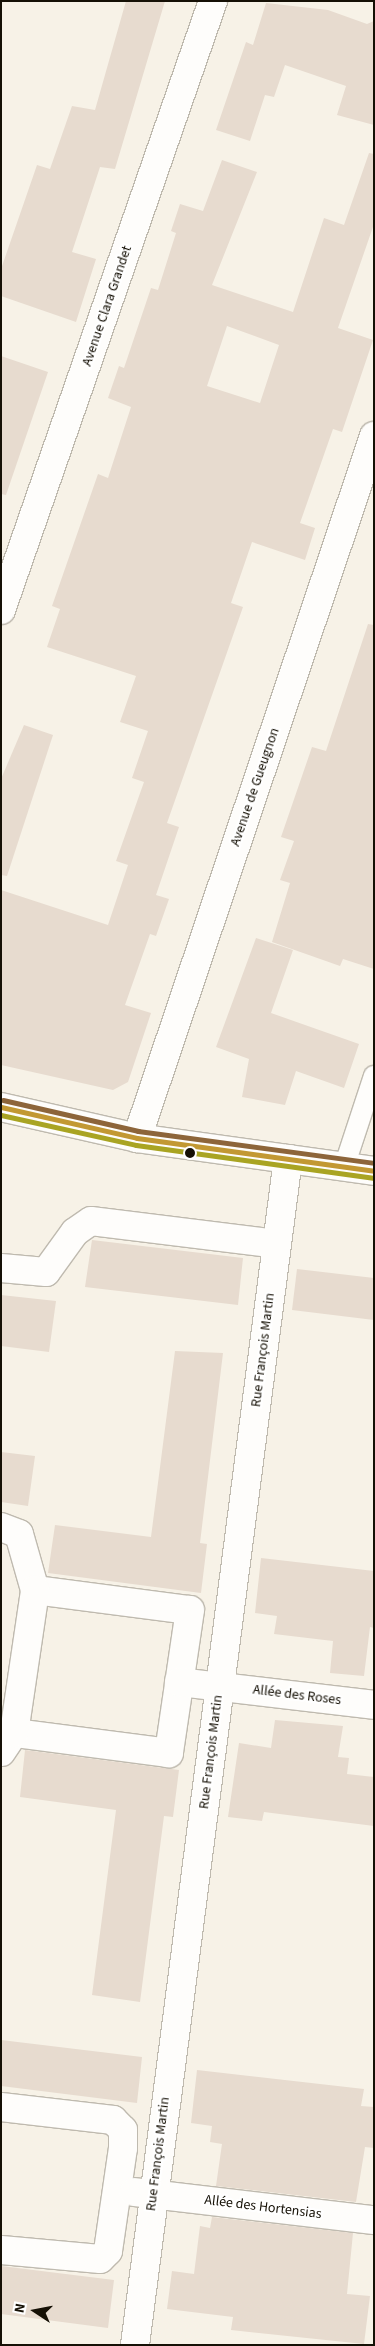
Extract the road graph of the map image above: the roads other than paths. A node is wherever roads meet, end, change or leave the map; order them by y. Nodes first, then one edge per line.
1 (213, 1) edge
2 (374, 436) edge
3 (1, 610) edge
4 (374, 1076) edge
5 (1, 1107) edge
6 (136, 1138) junction
7 (288, 1159) junction
8 (344, 1167) junction
9 (374, 1171) edge
10 (277, 1244) junction
11 (1, 1268) edge
12 (1, 1527) edge
13 (35, 1590) junction
14 (179, 1682) junction
15 (219, 1686) junction
16 (374, 1705) edge
17 (8, 1743) edge
18 (1, 2107) edge
19 (118, 2190) junction
20 (153, 2193) junction
21 (374, 2220) edge
22 (1, 2250) edge
23 (135, 2345) edge

1 - 3 street, Avenue Clara Grandet
2 - 6 street, Avenue de Gueugnon
4 - 8 lane
5 - 6 street
6 - 7 street
7 - 8 street
7 - 10 street, Rue François Martin
8 - 9 street
10 - 11 street
10 - 15 street, Rue François Martin
12 - 13 street
13 - 14 street
13 - 17 street
14 - 15 street, Allée des Roses
14 - 17 street
15 - 16 street, Allée des Roses
15 - 20 street, Rue François Martin
18 - 19 street
19 - 20 street, Allée des Hortensias
19 - 22 street
20 - 21 street, Allée des Hortensias
20 - 23 street, Rue François Martin

